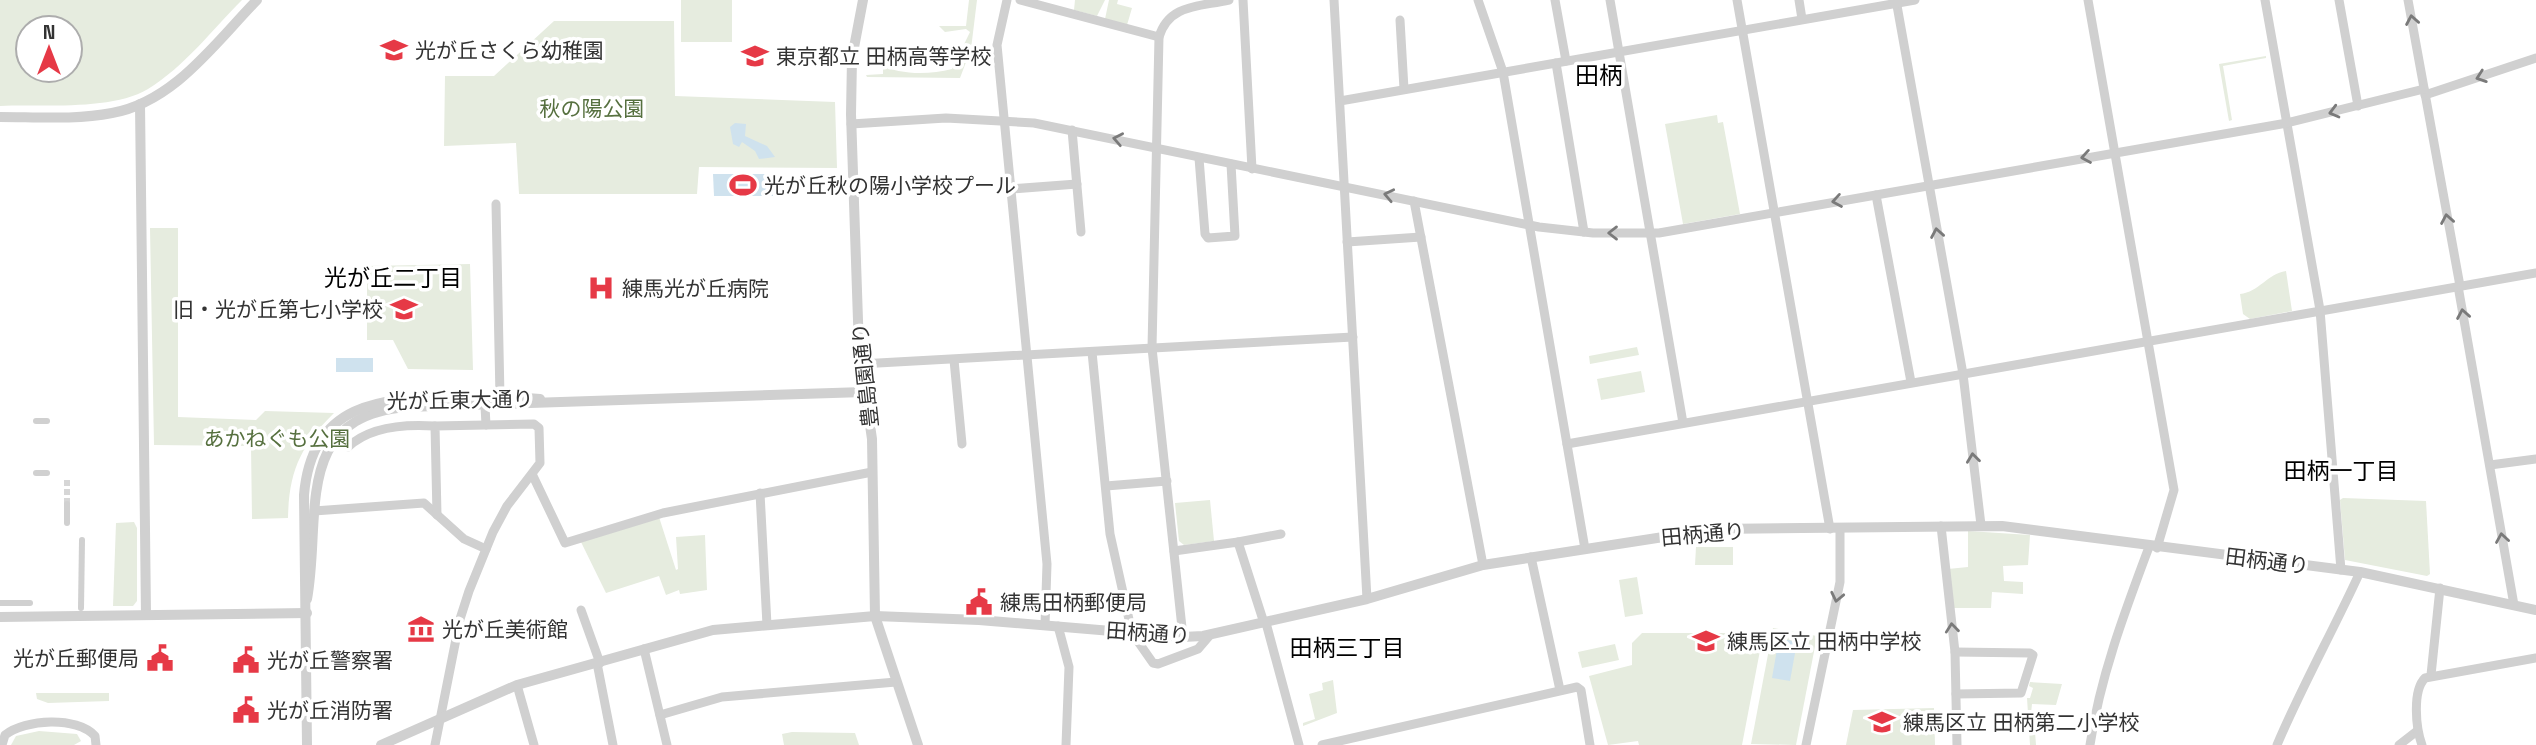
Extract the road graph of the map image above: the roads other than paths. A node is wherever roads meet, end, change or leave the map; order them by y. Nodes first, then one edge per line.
1 (257, 0) edge
2 (863, 0) edge
3 (1007, 0) edge
4 (1020, 0) edge
5 (1174, 0) edge
6 (1229, 0) edge
7 (1243, 0) edge
8 (1334, 0) edge
9 (1478, 0) edge
10 (1555, 0) edge
11 (1610, 0) edge
12 (1737, 0) edge
13 (1799, 0) edge
14 (1915, 0) edge
15 (2088, 0) edge
16 (2266, 0) edge
17 (2339, 0) edge
18 (2408, 0) edge
19 (1896, 1) edge
20 (1175, 13) junction
21 (1802, 19) junction
22 (1400, 20) dead end
23 (1742, 30) junction
24 (1159, 37) junction
25 (1619, 51) junction
26 (2536, 58) edge
27 (1561, 62) junction
28 (1503, 72) junction
29 (1404, 89) junction
30 (2425, 92) junction
31 (1340, 101) junction
32 (140, 104) junction
33 (2358, 106) junction
34 (0, 117) edge
35 (1003, 120) junction
36 (851, 124) junction
37 (2287, 124) junction
38 (1072, 130) junction
39 (1154, 148) junction
40 (2115, 152) junction
41 (1199, 158) junction
42 (1231, 164) junction
43 (1252, 169) junction
44 (1077, 184) junction
45 (1929, 185) junction
46 (1344, 187) junction
47 (1011, 189) junction
48 (1876, 195) junction
49 (1414, 201) junction
50 (496, 204) dead end
51 (1774, 213) junction
52 (1530, 225) junction
53 (1081, 232) dead end
54 (1584, 232) junction
55 (1651, 233) junction
56 (1421, 237) junction
57 (1347, 242) junction
58 (2536, 272) edge
59 (2459, 286) junction
60 (2320, 310) junction
61 (1353, 337) junction
62 (2148, 340) junction
63 (1152, 348) junction
64 (1092, 352) junction
65 (1027, 356) junction
66 (954, 359) junction
67 (860, 364) junction
68 (1963, 373) junction
69 (1911, 382) junction
70 (864, 392) junction
71 (500, 397) junction
72 (563, 401) junction
73 (1807, 401) junction
74 (485, 406) junction
75 (361, 419) junction
76 (36, 421) dead end
77 (47, 421) dead end
78 (1684, 423) junction
79 (486, 425) junction
80 (435, 426) junction
81 (364, 434) junction
82 (962, 444) dead end
83 (1567, 444) junction
84 (348, 447) dead end
85 (2536, 459) edge
86 (2490, 465) junction
87 (872, 472) junction
88 (36, 473) dead end
89 (47, 473) dead end
90 (533, 476) junction
91 (1167, 481) junction
92 (1106, 486) junction
93 (760, 493) junction
94 (67, 505) tunnel mouth
95 (314, 511) junction
96 (437, 515) junction
97 (67, 523) dead end
98 (1981, 525) junction
99 (1941, 526) junction
100 (1835, 529) junction
101 (1281, 534) dead end
102 (82, 540) dead end
103 (1238, 542) junction
104 (2153, 547) junction
105 (486, 549) junction
106 (1585, 549) junction
107 (1174, 551) junction
108 (1531, 557) junction
109 (1483, 565) junction
110 (2341, 570) junction
111 (2360, 572) junction
112 (2440, 588) junction
113 (307, 599) junction
114 (1367, 599) junction
115 (0, 603) edge
116 (30, 603) dead end
117 (2514, 605) junction
118 (81, 608) dead end
119 (581, 610) dead end
120 (2536, 610) edge
121 (307, 613) junction
122 (146, 615) junction
123 (875, 616) junction
124 (0, 617) edge
125 (1265, 623) junction
126 (767, 625) junction
127 (1045, 625) junction
128 (1058, 626) junction
129 (1132, 633) junction
130 (1210, 635) junction
131 (1183, 637) junction
132 (643, 649) junction
133 (1955, 652) junction
134 (2536, 658) edge
135 (598, 663) junction
136 (2431, 675) junction
137 (896, 681) junction
138 (517, 685) junction
139 (1560, 690) junction
140 (1956, 694) junction
141 (660, 715) junction
142 (440, 718) junction
143 (2417, 731) junction
144 (94, 743) edge
145 (2, 745) edge
146 (307, 745) edge
147 (381, 745) edge
148 (435, 745) edge
149 (534, 745) edge
150 (613, 745) edge
151 (667, 745) edge
152 (918, 745) edge
153 (1066, 745) edge
154 (1298, 745) edge
155 (1322, 745) edge
156 (1590, 745) edge
157 (1806, 745) edge
158 (1957, 745) edge
159 (2090, 745) edge
160 (2277, 745) edge
161 (2399, 745) edge
162 (2422, 745) edge

1 - 32 street
2 - 36 street, 豊島園通り
3 - 35 street
4 - 24 street
5 - 20 street
6 - 20 street
7 - 43 street
8 - 31 street
9 - 28 street
10 - 27 street
11 - 25 street
12 - 23 street
13 - 21 street
14 - 19 street
15 - 40 street
16 - 37 street
17 - 33 street
30 -> 18 street
19 - 21 street
19 - 45 street
20 - 24 street
21 - 23 street
22 - 29 street
23 - 25 street
23 - 51 street
24 - 39 street
25 - 27 street
25 - 55 street
26 -> 30 street
27 - 28 street
27 - 54 street
28 - 29 street
28 - 52 street
29 - 31 street
30 - 33 street
59 -> 30 street
31 - 46 street
32 - 34 street
32 - 122 street
33 -> 37 street
35 - 36 street
35 - 38 street
35 - 47 street
36 - 67 street, 豊島園通り
37 - 40 street
37 - 60 street
39 -> 38 street
38 - 44 street
39 - 41 street
39 - 63 street
40 -> 45 street
40 - 62 street
41 - 42 street
41 - 42 street
42 - 43 street
43 - 46 street
44 - 47 street
44 - 53 street
45 - 48 street
68 -> 45 street
49 -> 46 street
46 - 57 street
47 - 65 street
48 -> 51 street
48 - 69 street
49 - 52 street
49 - 56 street
50 - 71 street
51 - 55 street
51 - 73 street
52 - 54 street
52 - 83 street
55 -> 54 street
55 - 78 street
56 - 57 street
56 - 109 street
57 - 61 street
58 - 59 street
59 - 60 street
86 -> 59 street
60 - 62 street
60 - 110 street
61 - 63 street
61 - 114 street
62 - 68 street
62 - 104 street
63 - 64 street
63 - 91 street
64 - 65 street
64 - 92 street
65 - 66 street
65 - 127 street
66 - 67 street
66 - 82 street
67 - 70 street, 豊島園通り
68 - 69 street
98 -> 68 street
69 - 73 street
70 - 72 street, 光が丘東大通り
70 - 87 street, 豊島園通り
71 - 72 street, 光が丘東大通り
71 - 113 street, 光が丘東大通り
72 - 74 street, 光が丘東大通り
73 - 78 street
73 - 100 street
74 - 75 street, 光が丘東大通り
74 - 79 street
75 - 81 street
75 - 95 street, 光が丘東大通り
76 - 77 street
78 - 83 street
79 - 80 street
79 - 90 street
80 - 81 street
80 - 96 street
81 - 84 street
83 - 106 street
85 - 86 street
117 -> 86 street
87 - 93 street
87 - 123 street, 豊島園通り
88 - 89 street
90 - 93 street
90 - 105 street
91 - 92 street
91 - 107 street
92 - 129 street
93 - 126 street
94 - 97 street
95 - 96 street
95 - 113 street, 光が丘東大通り
96 - 105 street
98 - 99 street, 田柄通り
98 - 104 street, 田柄通り
99 - 100 street, 田柄通り
133 -> 99 street
100 - 106 street, 田柄通り
100 -> 157 street
101 - 103 street
102 - 118 street
103 - 107 street
103 - 125 street
104 - 110 street, 田柄通り
104 - 159 street
105 - 142 street
106 - 108 street, 田柄通り
107 - 131 street
108 - 109 street, 田柄通り
108 - 139 street
109 - 114 street, 田柄通り
110 - 111 street, 田柄通り
111 - 112 street, 田柄通り
111 - 160 street
112 - 117 street, 田柄通り
112 - 136 street
113 - 121 street, 光が丘東大通り
114 - 125 street, 田柄通り
115 - 116 street
117 - 120 street, 田柄通り
119 - 135 street
121 - 122 street
121 - 146 street, 光が丘東大通り
122 - 124 street
123 - 126 street, 田柄通り
123 - 127 street, 田柄通り
123 - 137 street, 豊島園通り
125 - 130 street, 田柄通り
125 - 154 street
126 - 132 street, 田柄通り
127 - 128 street, 田柄通り
128 - 129 street, 田柄通り
128 - 153 street
129 - 130 street
129 - 131 street, 田柄通り
130 - 131 street, 田柄通り
132 - 135 street, 田柄通り
132 - 141 street
133 - 140 street
133 - 140 street
134 - 136 street
135 - 138 street, 田柄通り
135 - 150 street
136 - 143 street
137 - 141 street
137 - 152 street, 豊島園通り
138 - 142 street, 田柄通り
138 - 149 street
139 - 155 street
139 - 156 street
140 - 158 street
141 - 151 street
142 - 147 street, 田柄通り
142 - 148 street
143 - 161 street
143 - 162 street
144 - 145 street

